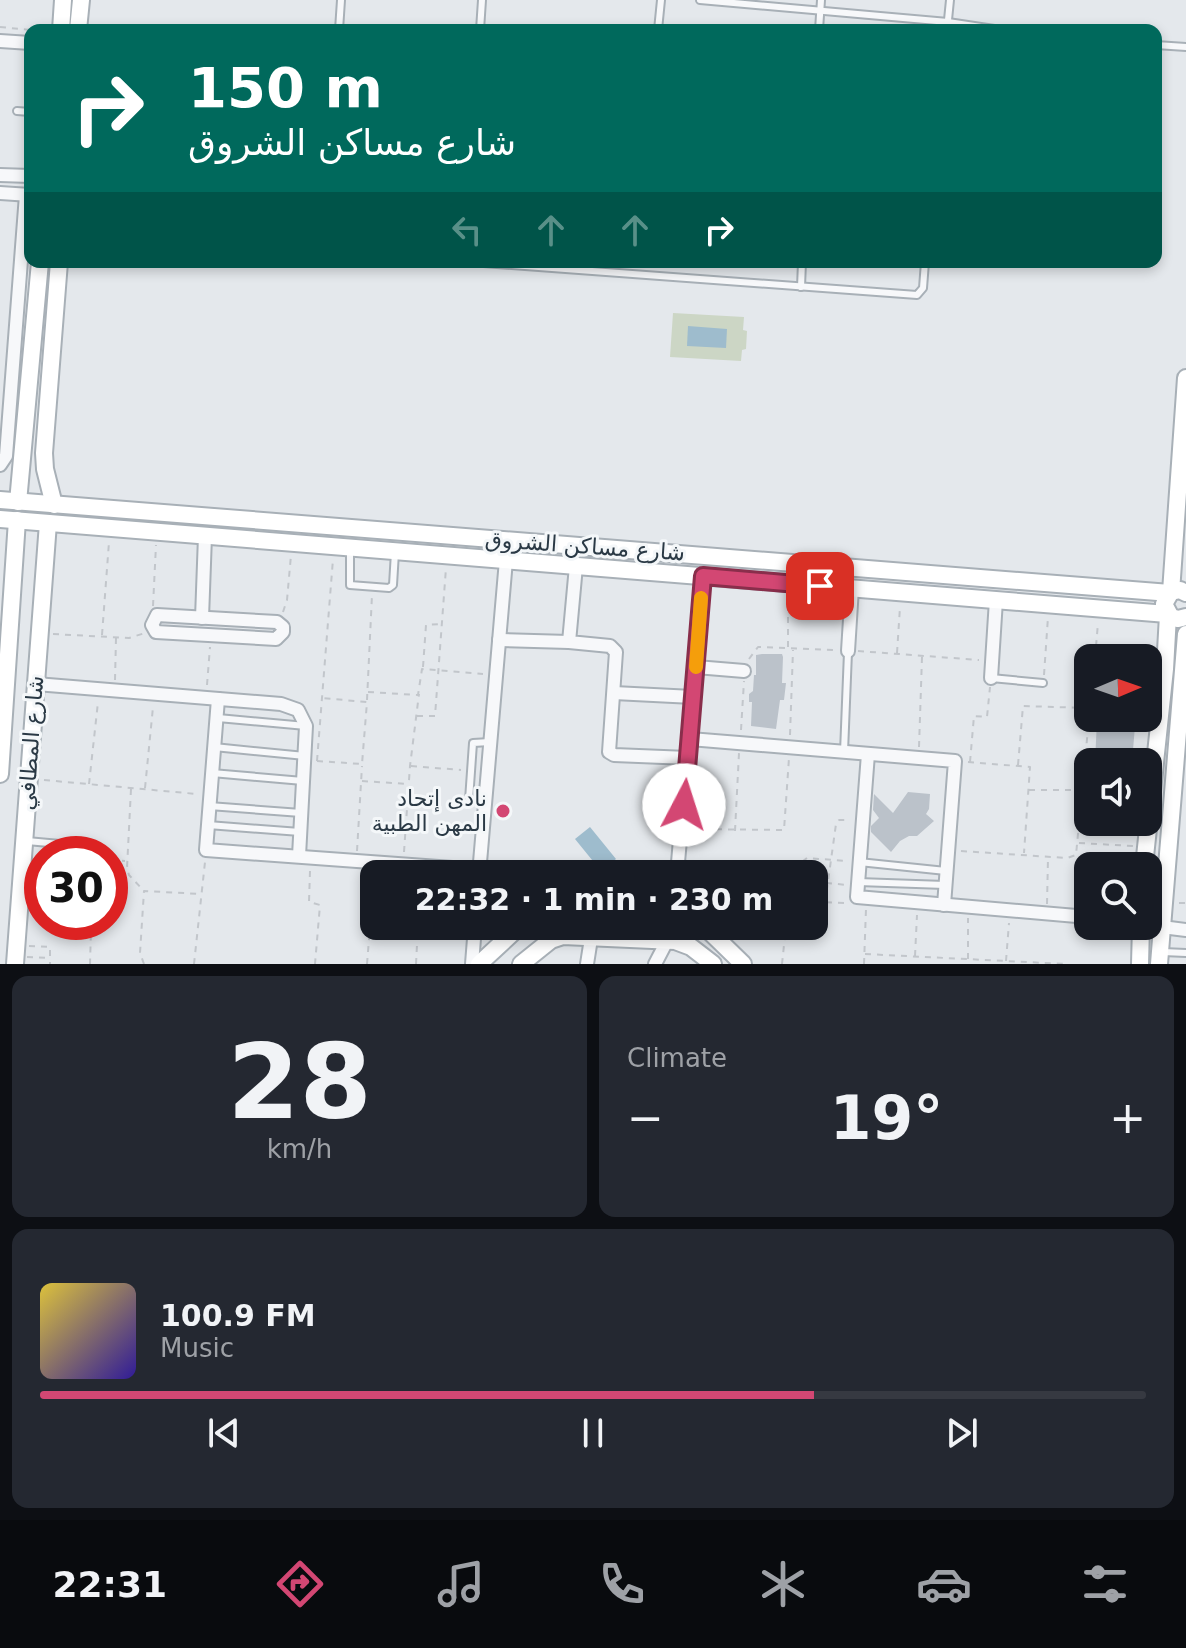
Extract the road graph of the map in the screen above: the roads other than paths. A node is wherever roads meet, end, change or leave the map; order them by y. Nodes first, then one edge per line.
1 (63, 0) edge
2 (81, 0) edge
3 (341, 0) edge
4 (482, 0) edge
5 (661, 0) edge
6 (700, 0) edge
7 (821, 0) edge
8 (950, 0) edge
9 (820, 10) junction
10 (61, 24) edge
11 (79, 24) edge
12 (339, 24) edge
13 (480, 24) edge
14 (659, 24) edge
15 (819, 24) edge
16 (931, 24) edge
17 (947, 24) edge
18 (0, 41) edge
19 (24, 43) edge
20 (1162, 45) edge
21 (1186, 47) edge
22 (17, 111) dead end
23 (24, 112) edge
24 (0, 175) edge
25 (24, 176) edge
26 (0, 193) edge
27 (24, 195) edge
28 (24, 242) edge
29 (39, 268) edge
30 (59, 268) edge
31 (549, 268) edge
32 (802, 268) edge
33 (925, 268) edge
34 (801, 287) junction
35 (1186, 378) edge
36 (0, 465) edge
37 (21, 465) junction
38 (45, 469) junction
39 (0, 500) edge
40 (18, 502) junction
41 (54, 505) junction
42 (0, 519) edge
43 (17, 520) junction
44 (48, 523) junction
45 (205, 536) junction
46 (342, 547) junction
47 (638, 550) junction
48 (395, 551) junction
49 (665, 552) junction
50 (16, 558) junction
51 (506, 560) junction
52 (1172, 561) junction
53 (45, 562) junction
54 (576, 566) junction
55 (638, 570) junction
56 (663, 573) junction
57 (703, 576) junction
58 (852, 588) junction
59 (1144, 589) junction
60 (1176, 592) edge
61 (996, 600) junction
62 (1137, 611) junction
63 (1168, 614) junction
64 (1186, 617) edge
65 (202, 618) junction
66 (1186, 634) edge
67 (499, 640) junction
68 (569, 642) junction
69 (1162, 650) edge
70 (848, 651) joint
71 (696, 667) junction
72 (744, 671) road end
73 (991, 678) joint
74 (1043, 683) road end
75 (36, 684) junction
76 (614, 693) junction
77 (693, 697) junction
78 (3, 698) edge
79 (212, 698) junction
80 (216, 718) junction
81 (1183, 720) edge
82 (306, 726) junction
83 (1153, 732) edge
84 (690, 739) junction
85 (490, 742) junction
86 (214, 747) junction
87 (844, 752) junction
88 (868, 754) junction
89 (305, 756) junction
90 (688, 758) junction
91 (212, 773) junction
92 (0, 774) edge
93 (303, 781) junction
94 (1180, 786) edge
95 (210, 801) junction
96 (485, 802) junction
97 (301, 813) junction
98 (208, 825) junction
99 (300, 832) junction
100 (24, 836) edge
101 (24, 841) edge
102 (1145, 852) edge
103 (305, 857) junction
104 (480, 860) edge
105 (679, 860) edge
106 (360, 861) edge
107 (859, 862) junction
108 (946, 871) junction
109 (945, 885) junction
110 (859, 891) junction
111 (1167, 894) junction
112 (1162, 896) edge
113 (944, 905) junction
114 (1074, 916) edge
115 (1162, 927) joint
116 (1186, 930) edge
117 (474, 940) edge
118 (505, 940) edge
119 (553, 940) edge
120 (591, 940) edge
121 (667, 940) edge
122 (671, 940) edge
123 (718, 940) edge
124 (1141, 940) edge
125 (1186, 953) edge
126 (12, 954) edge
127 (1159, 958) edge
128 (472, 964) edge
129 (479, 964) edge
130 (521, 964) edge
131 (587, 964) edge
132 (655, 964) edge
133 (713, 964) edge
134 (743, 964) edge
135 (1140, 964) edge

1 - 10 street
2 - 11 street
3 - 12 lane
4 - 13 lane
5 - 14 lane
6 - 9 lane
7 - 9 lane
8 - 17 lane
9 - 15 lane
9 - 16 lane
18 - 19 street
20 - 21 lane
22 - 23 lane
24 - 25 street
26 - 27 street
28 - 36 street
29 - 37 street
30 - 38 street
31 - 34 lane
32 - 34 lane
33 - 34 lane
35 - 52 street
37 - 38 street
37 - 40 street
38 - 41 street
39 - 40 street, شارع مساكن الشروق
40 - 41 street, شارع مساكن الشروق
41 - 47 street, شارع مساكن الشروق
42 - 43 street, شارع مساكن الشروق
43 - 44 street, شارع مساكن الشروق
43 - 50 street, شارع المطافي
44 - 45 street, شارع مساكن الشروق
44 - 53 street, شارع المطافي
45 - 46 street, شارع مساكن الشروق
45 - 65 street
46 - 48 street, شارع مساكن الشروق
46 - 48 lane
47 - 49 street, شارع مساكن الشروق
47 - 55 street
48 - 51 street, شارع مساكن الشروق
49 - 56 street
49 - 59 street, شارع مساكن الشروق
50 - 53 street
50 - 78 street, شارع المطافي
51 - 54 street, شارع مساكن الشروق
51 - 67 street
52 - 59 street
52 - 60 street
53 - 75 street, شارع المطافي
54 - 55 street, شارع مساكن الشروق
54 - 68 street
55 - 56 street, شارع مساكن الشروق
56 - 57 street, شارع مساكن الشروق
57 - 58 street, شارع مساكن الشروق
57 - 71 street
58 - 61 street, شارع مساكن الشروق
58 - 70 street
59 - 60 street, شارع مساكن الشروق
59 - 62 street
60 - 63 street
61 - 62 street, شارع مساكن الشروق
61 - 73 street
62 - 63 street, شارع مساكن الشروق
63 - 64 street, شارع مساكن الشروق
63 - 69 street
65 - 65 street
66 - 81 street
67 - 68 street
67 - 85 street
68 - 76 street
70 - 87 lane
71 - 72 street
71 - 77 street
73 - 74 lane
75 - 79 street
75 - 100 street, شارع المطافي
76 - 77 street
76 - 90 street
77 - 84 street
78 - 92 street, شارع المطافي
79 - 80 street
79 - 82 street
80 - 82 lane
80 - 86 street
81 - 94 street
82 - 89 street
83 - 102 street
84 - 87 street
84 - 90 street
85 - 96 street
85 - 96 lane
86 - 89 lane
86 - 91 street
87 - 88 street
88 - 107 street
88 - 108 street
89 - 93 street
90 - 105 street
91 - 93 lane
91 - 95 street
93 - 97 street
94 - 111 street
95 - 97 lane
95 - 98 street
96 - 104 street
97 - 99 street
98 - 99 lane
98 - 103 street
99 - 103 street
101 - 126 street, شارع المطافي
103 - 106 street
107 - 108 lane
107 - 110 street
108 - 109 street
109 - 110 lane
109 - 113 street
110 - 113 street
111 - 112 street
111 - 115 street
113 - 114 street
115 - 116 street
117 - 128 street
118 - 129 street
119 - 130 street
120 - 131 street
121 - 132 street
122 - 133 street
123 - 134 street
124 - 135 street
125 - 127 lane

